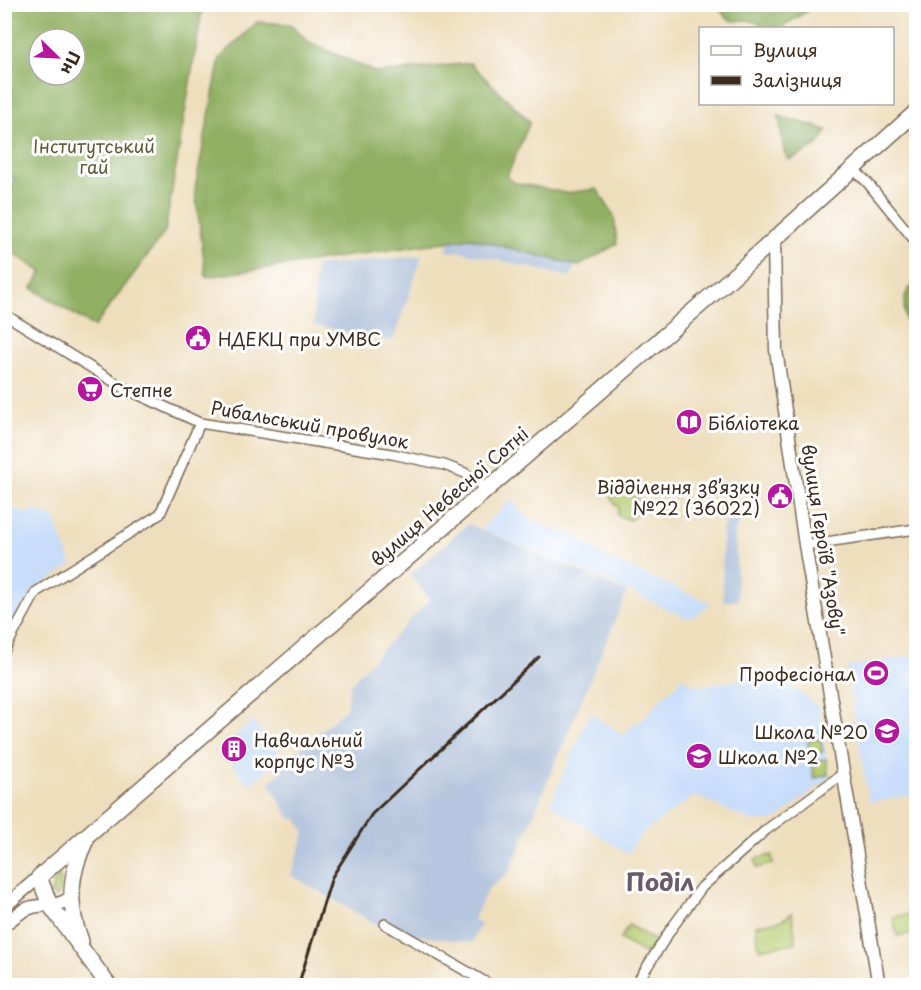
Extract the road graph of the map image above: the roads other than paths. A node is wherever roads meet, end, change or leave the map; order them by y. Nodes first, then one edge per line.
1 (916, 112) edge
2 (853, 169) junction
3 (774, 240) junction
4 (916, 242) edge
5 (4, 314) edge
6 (200, 423) junction
7 (486, 490) junction
8 (916, 529) edge
9 (805, 545) junction
10 (4, 651) edge
11 (844, 773) junction
12 (88, 834) junction
13 (60, 859) junction
14 (39, 877) junction
15 (72, 878) junction
16 (71, 897) junction
17 (50, 905) junction
18 (4, 907) edge
19 (385, 924) dead end
20 (4, 925) edge
21 (86, 955) junction
22 (109, 986) edge
23 (492, 986) edge
24 (635, 986) edge
25 (879, 986) edge

1 - 2 main road, вулиця Небесної Сотні
2 - 3 main road, вулиця Небесної Сотні
2 - 4 street
3 - 7 main road, вулиця Небесної Сотні
3 - 9 street, вулиця Героїв "Азову"
5 - 6 street, Рибальський провулок
6 - 7 street, Рибальський провулок
6 - 10 street
7 - 12 main road, вулиця Небесної Сотні
8 - 9 street
9 - 11 street, вулиця Героїв "Азову"
11 - 24 street
11 - 25 street, вулиця Героїв "Азову"
12 - 13 main road, вулиця Небесної Сотні
12 - 15 main road
13 - 14 main road, вулиця Небесної Сотні
13 - 15 main road
14 - 17 main road
14 - 18 street, вулиця Небесної Сотні
15 - 16 main road
16 - 17 street
16 - 21 main road
17 - 20 street
17 - 21 main road
19 - 23 street
21 - 22 main road

